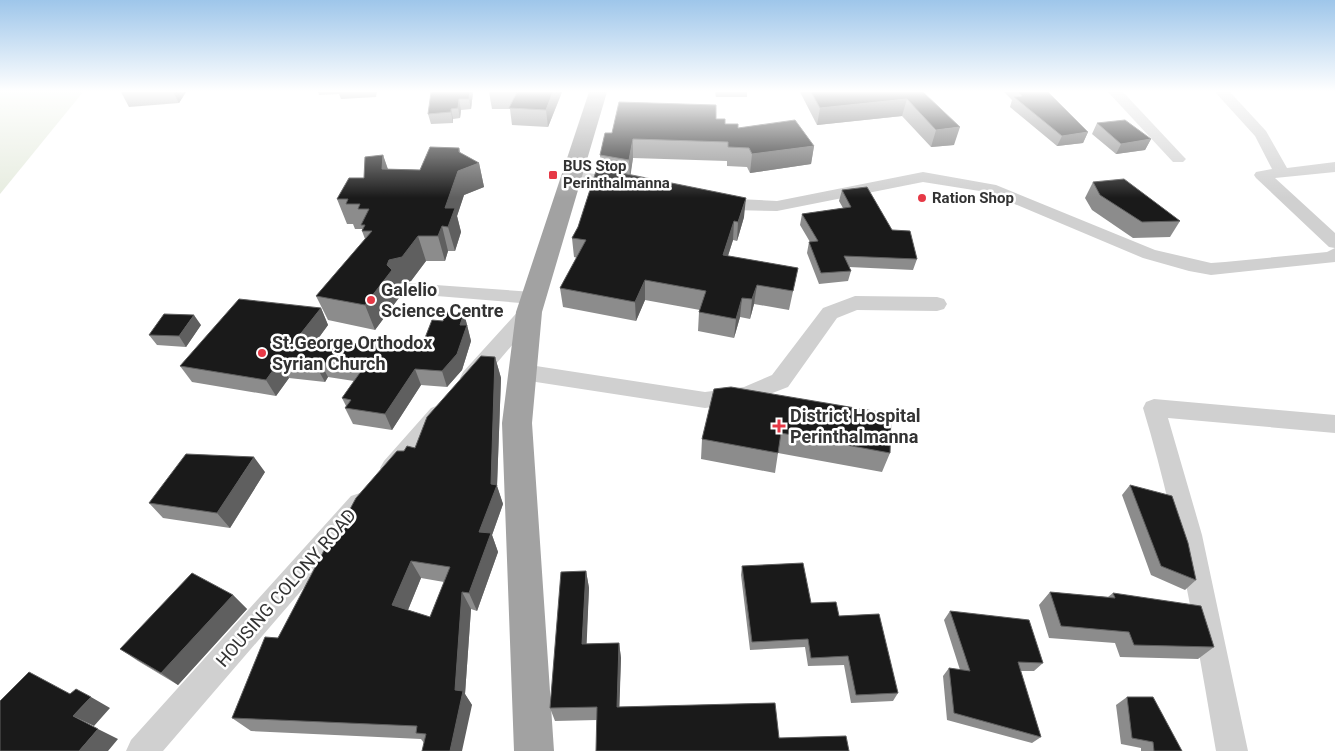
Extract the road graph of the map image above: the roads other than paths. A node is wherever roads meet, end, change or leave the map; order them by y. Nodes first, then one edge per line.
1 (587, 127) edge
2 (1148, 127) edge
3 (1254, 127) edge
4 (1178, 159) dead end
5 (1335, 167) edge
6 (1282, 173) junction
7 (573, 175) junction
8 (639, 188) edge
9 (704, 200) edge
10 (1335, 243) edge
11 (1335, 254) edge
12 (407, 289) dead end
13 (937, 304) dead end
14 (531, 305) junction
15 (523, 372) junction
16 (1335, 424) edge
17 (142, 751) edge
18 (534, 751) edge
19 (1232, 751) edge

1 - 7 highway
2 - 4 street
3 - 6 street
5 - 6 street
6 - 10 street
7 - 8 street
7 - 14 highway
9 - 11 street
12 - 14 street
13 - 15 street
14 - 15 highway
14 - 17 street, HOUSING COLONY ROAD
15 - 18 highway
16 - 19 street

